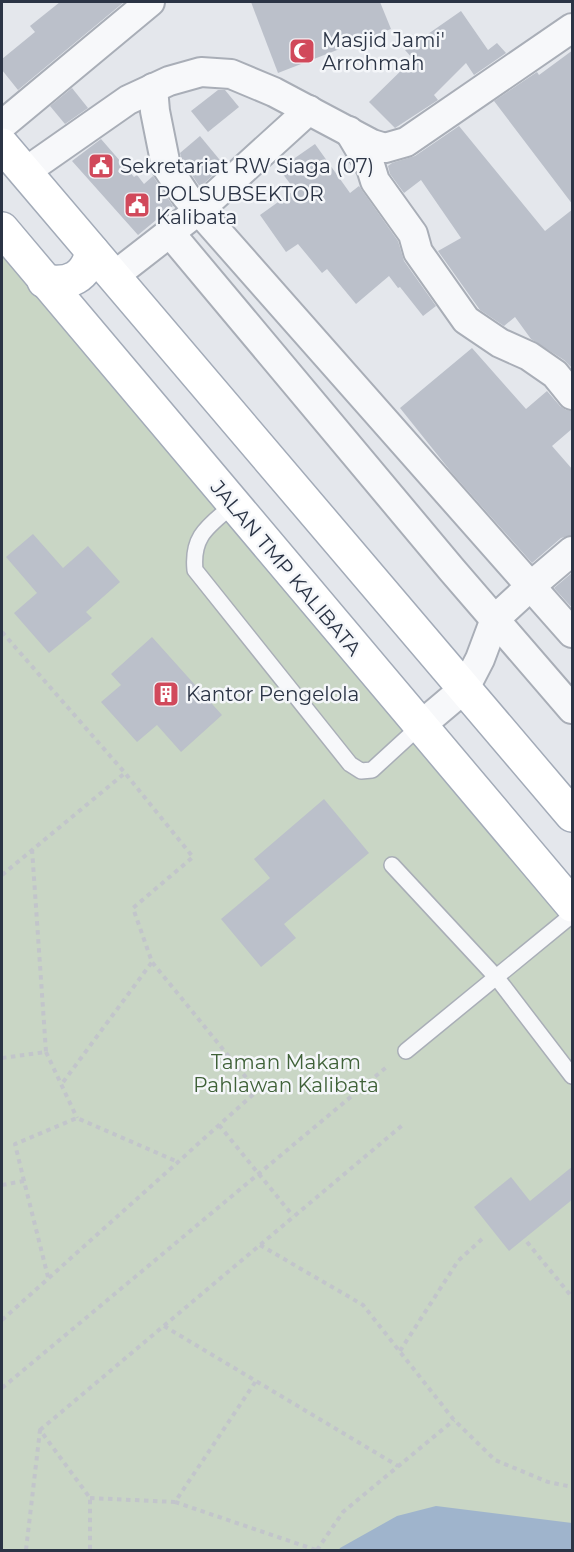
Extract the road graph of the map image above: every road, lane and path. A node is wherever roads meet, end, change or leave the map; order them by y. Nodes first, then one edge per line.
1 (150, 2) edge
2 (573, 28) edge
3 (153, 88) junction
4 (309, 110) junction
5 (2, 125) edge
6 (349, 131) junction
7 (2, 145) edge
8 (25, 172) junction
9 (199, 210) junction
10 (2, 229) edge
11 (170, 233) junction
12 (92, 251) junction
13 (114, 276) junction
14 (44, 281) junction
15 (573, 395) edge
16 (226, 511) dead end
17 (573, 551) edge
18 (532, 585) junction
19 (495, 619) junction
20 (2, 632) edge
21 (573, 633) edge
22 (465, 688) junction
23 (573, 710) edge
24 (420, 726) junction
25 (125, 773) junction
26 (573, 815) edge
27 (32, 849) junction
28 (392, 864) dead end
29 (2, 875) edge
30 (573, 906) edge
31 (573, 915) edge
32 (152, 962) junction
33 (497, 978) junction
34 (406, 1051) joint
35 (46, 1052) junction
36 (2, 1058) edge
37 (573, 1076) edge
38 (61, 1085) junction
39 (77, 1118) junction
40 (405, 1123) dead end
41 (219, 1125) junction
42 (178, 1161) junction
43 (259, 1174) junction
44 (24, 1181) junction
45 (2, 1185) edge
46 (293, 1216) junction
47 (482, 1239) dead end
48 (527, 1242) dead end
49 (260, 1245) junction
50 (49, 1278) junction
51 (573, 1297) edge
52 (2, 1320) edge
53 (164, 1326) junction
54 (399, 1351) junction
55 (256, 1381) junction
56 (2, 1388) edge
57 (454, 1420) junction
58 (40, 1430) junction
59 (398, 1466) junction
60 (573, 1487) edge
61 (90, 1498) junction
62 (175, 1502) junction
63 (26, 1551) edge
64 (90, 1551) edge
65 (316, 1551) edge

1 - 5 street
2 - 6 street
3 - 4 street
3 - 8 street
3 - 9 street
4 - 6 street
4 - 9 street
6 - 15 street
7 - 8 main road
8 - 12 main road
9 - 11 street
9 - 18 street
10 - 14 main road, JALAN TMP KALIBATA
11 - 13 street
11 - 19 street
12 - 13 main road
12 - 14 main road
13 - 22 main road
14 - 24 main road, JALAN TMP KALIBATA
16 - 24 lane
17 - 18 street
18 - 19 street
18 - 21 street
19 - 22 street
19 - 23 street
20 - 25 path
22 - 24 street
22 - 26 main road
24 - 30 main road, JALAN TMP KALIBATA
25 - 27 path
25 - 32 path
27 - 29 path
27 - 35 path
28 - 33 lane
31 - 33 lane
32 - 38 path
32 - 41 path
33 - 34 lane
33 - 37 lane
34 - 43 path
35 - 36 path
35 - 38 path
38 - 39 path
39 - 42 path
39 - 44 path
40 - 46 path
41 - 42 path
41 - 43 path
42 - 50 path
43 - 46 path
43 - 56 path
44 - 45 path
44 - 50 path
46 - 49 path
47 - 54 path
48 - 51 path
49 - 53 path
49 - 54 path
50 - 52 path
53 - 55 path
53 - 58 path
54 - 57 path
55 - 59 path
55 - 62 path
57 - 59 path
57 - 60 path
58 - 61 path
58 - 63 path
59 - 65 path
61 - 62 path
61 - 64 path
62 - 65 path

